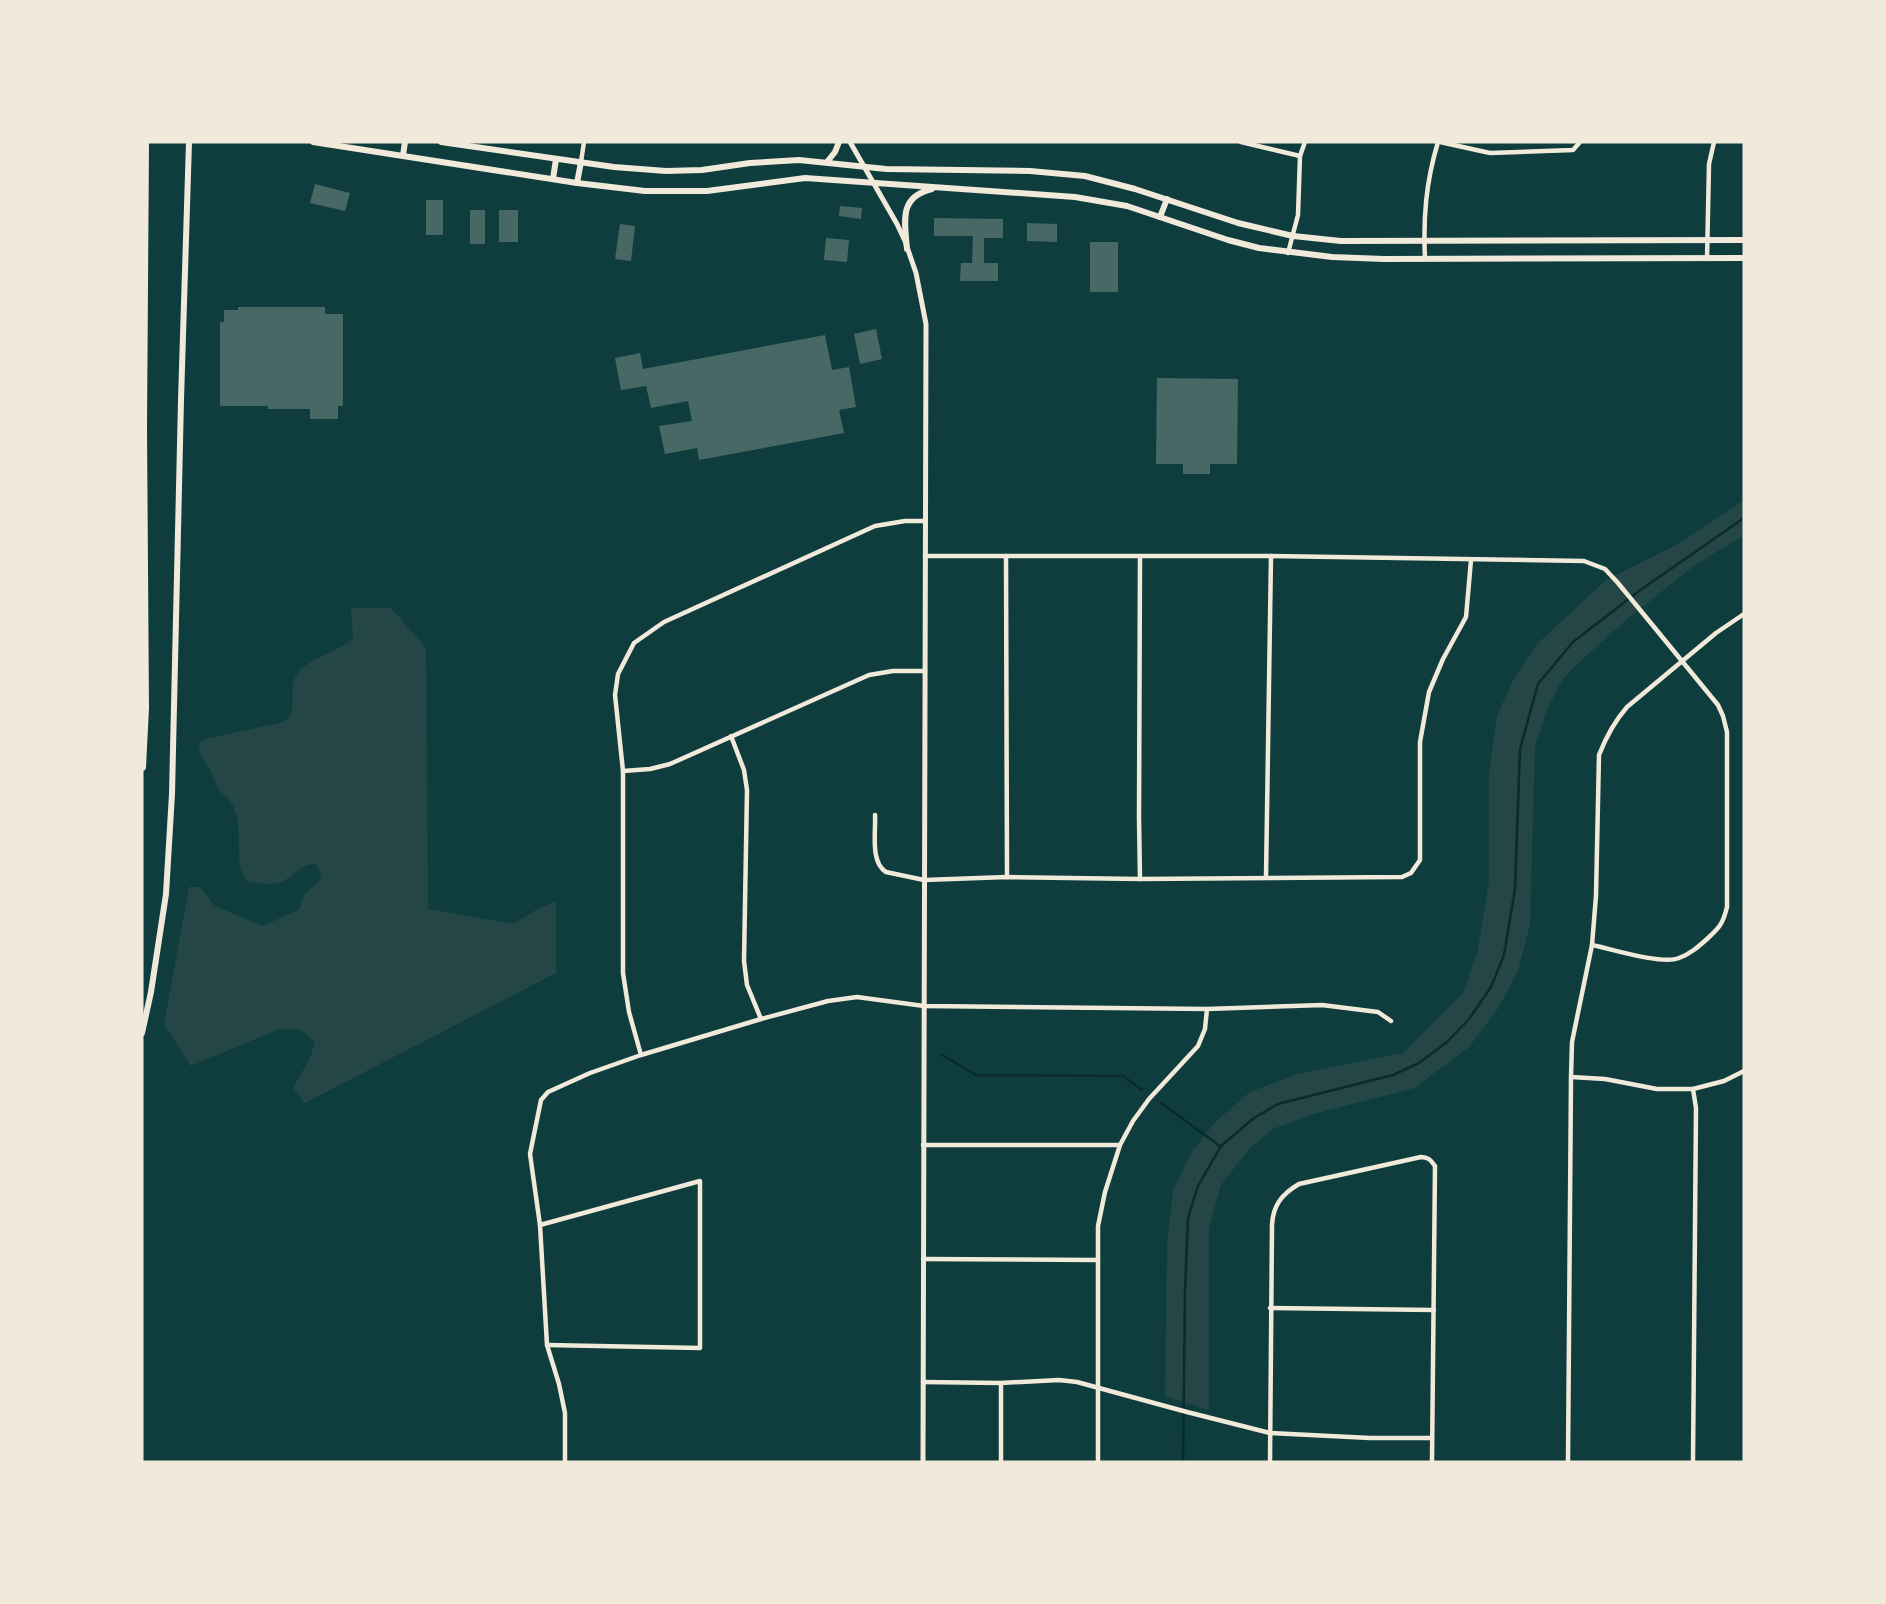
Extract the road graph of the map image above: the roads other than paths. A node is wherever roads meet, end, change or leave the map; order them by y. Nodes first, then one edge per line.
1 (145, 142) edge
2 (189, 142) edge
3 (313, 142) edge
4 (405, 142) edge
5 (441, 142) edge
6 (584, 142) edge
7 (839, 142) edge
8 (850, 142) edge
9 (1241, 142) edge
10 (1305, 142) edge
11 (1439, 142) edge
12 (1580, 142) edge
13 (1714, 142) edge
14 (402, 155) junction
15 (1300, 156) junction
16 (556, 159) junction
17 (581, 162) junction
18 (827, 162) junction
19 (864, 167) junction
20 (553, 179) junction
21 (577, 183) junction
22 (873, 183) junction
23 (940, 187) junction
24 (1167, 199) junction
25 (1160, 217) junction
26 (1293, 236) junction
27 (1424, 240) junction
28 (1706, 240) junction
29 (1744, 240) edge
30 (907, 249) junction
31 (1288, 253) junction
32 (1744, 258) edge
33 (1425, 259) junction
34 (1707, 259) junction
35 (925, 521) junction
36 (924, 556) junction
37 (1006, 556) junction
38 (1140, 556) junction
39 (1271, 556) junction
40 (1471, 559) junction
41 (1744, 614) edge
42 (1683, 661) junction
43 (925, 671) junction
44 (732, 736) junction
45 (142, 767) edge
46 (623, 771) junction
47 (875, 816) dead end
48 (1007, 877) junction
49 (1266, 877) junction
50 (1140, 878) junction
51 (924, 880) junction
52 (1592, 944) junction
53 (924, 1006) junction
54 (1207, 1009) junction
55 (761, 1019) junction
56 (1391, 1021) dead end
57 (142, 1033) edge
58 (641, 1055) junction
59 (1744, 1071) edge
60 (1571, 1077) junction
61 (1693, 1089) junction
62 (923, 1144) junction
63 (1121, 1145) junction
64 (540, 1225) junction
65 (923, 1259) junction
66 (1098, 1260) junction
67 (1270, 1308) junction
68 (1434, 1310) junction
69 (547, 1345) junction
70 (923, 1382) junction
71 (1001, 1383) junction
72 (1098, 1387) junction
73 (1270, 1433) junction
74 (1432, 1438) junction
75 (565, 1462) edge
76 (923, 1462) edge
77 (1001, 1462) edge
78 (1098, 1462) edge
79 (1270, 1462) edge
80 (1432, 1462) edge
81 (1568, 1462) edge
82 (1693, 1462) edge

1 - 45 highway
2 - 57 main road
3 - 14 main road
4 - 14 main road
5 - 16 main road
6 - 17 street
7 - 18 main road
8 - 19 street
9 - 15 street
10 - 15 street
11 - 12 street
11 - 27 street
13 - 28 street
14 - 20 main road
15 - 26 street
16 - 17 main road
16 - 20 main road
17 - 18 main road
17 - 21 main road
18 - 19 main road
19 - 22 street
19 - 24 main road
20 - 21 main road
21 - 22 main road
22 - 23 main road
22 - 30 street
23 - 25 main road
23 - 30 main road
24 - 25 main road
24 - 26 main road
25 - 31 main road
26 - 27 main road
26 - 31 street
27 - 28 main road
27 - 33 street
28 - 29 main road
28 - 34 street
30 - 35 street
31 - 33 main road
32 - 34 main road
33 - 34 main road
35 - 36 street
35 - 46 street
36 - 37 street
36 - 43 street
37 - 38 street
37 - 48 street
38 - 39 street
38 - 50 street
39 - 40 street
39 - 49 street
40 - 42 street
40 - 49 street
41 - 42 street
42 - 52 street
42 - 52 street
43 - 44 street
43 - 51 street
44 - 46 street
44 - 55 street
46 - 58 street
47 - 51 street
48 - 50 street
48 - 51 street
49 - 50 street
51 - 53 street
52 - 60 street
53 - 54 street
53 - 55 street
53 - 62 street
54 - 56 street
54 - 63 street
55 - 58 street
58 - 64 street
59 - 61 street
60 - 61 street
60 - 81 street
61 - 82 street
62 - 63 street
62 - 65 street
63 - 66 street
64 - 69 street
64 - 69 street
65 - 66 street
65 - 70 street
66 - 72 street
67 - 68 street
67 - 68 street
67 - 73 street
68 - 74 street
69 - 75 street
70 - 71 street
70 - 76 street
71 - 72 street
71 - 77 street
72 - 73 street
72 - 78 street
73 - 74 street
73 - 79 street
74 - 80 street

